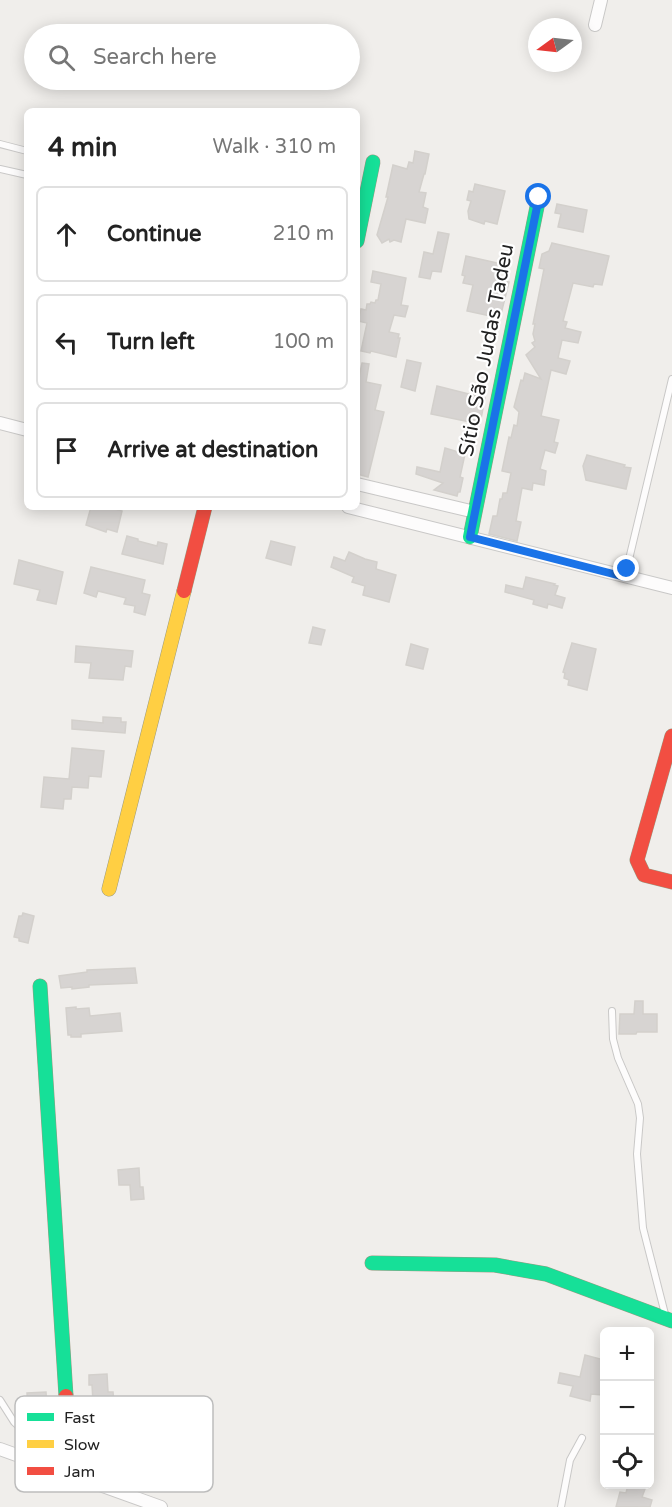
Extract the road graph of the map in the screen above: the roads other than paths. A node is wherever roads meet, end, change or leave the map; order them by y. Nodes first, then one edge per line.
1 (601, 0) edge
2 (595, 25) dead end
3 (0, 144) edge
4 (24, 150) edge
5 (374, 162) dead end
6 (0, 169) edge
7 (24, 174) edge
8 (539, 197) dead end
9 (360, 227) edge
10 (672, 379) edge
11 (0, 423) edge
12 (24, 429) edge
13 (360, 485) edge
14 (204, 510) edge
15 (360, 510) edge
16 (475, 512) junction
17 (470, 537) junction
18 (625, 577) junction
19 (672, 588) edge
20 (672, 736) edge
21 (672, 882) edge
22 (109, 889) dead end
23 (40, 986) dead end
24 (612, 1011) dead end
25 (372, 1263) dead end
26 (669, 1320) edge
27 (66, 1396) edge
28 (0, 1400) edge
29 (15, 1423) edge
30 (582, 1438) dead end
31 (0, 1449) edge
32 (15, 1454) edge
33 (119, 1492) edge
34 (161, 1507) edge
35 (561, 1507) edge

1 - 2 street
3 - 4 lane
5 - 9 street
6 - 7 lane
8 - 16 street, Sítio São Judas Tadeu
10 - 18 lane
11 - 12 street
13 - 16 street
14 - 22 street
15 - 17 street
16 - 17 street, Sítio São Judas Tadeu
17 - 18 street
18 - 19 street
20 - 21 street
23 - 27 street
24 - 26 lane
25 - 26 street
28 - 29 lane
30 - 35 lane
31 - 32 street
33 - 34 street

